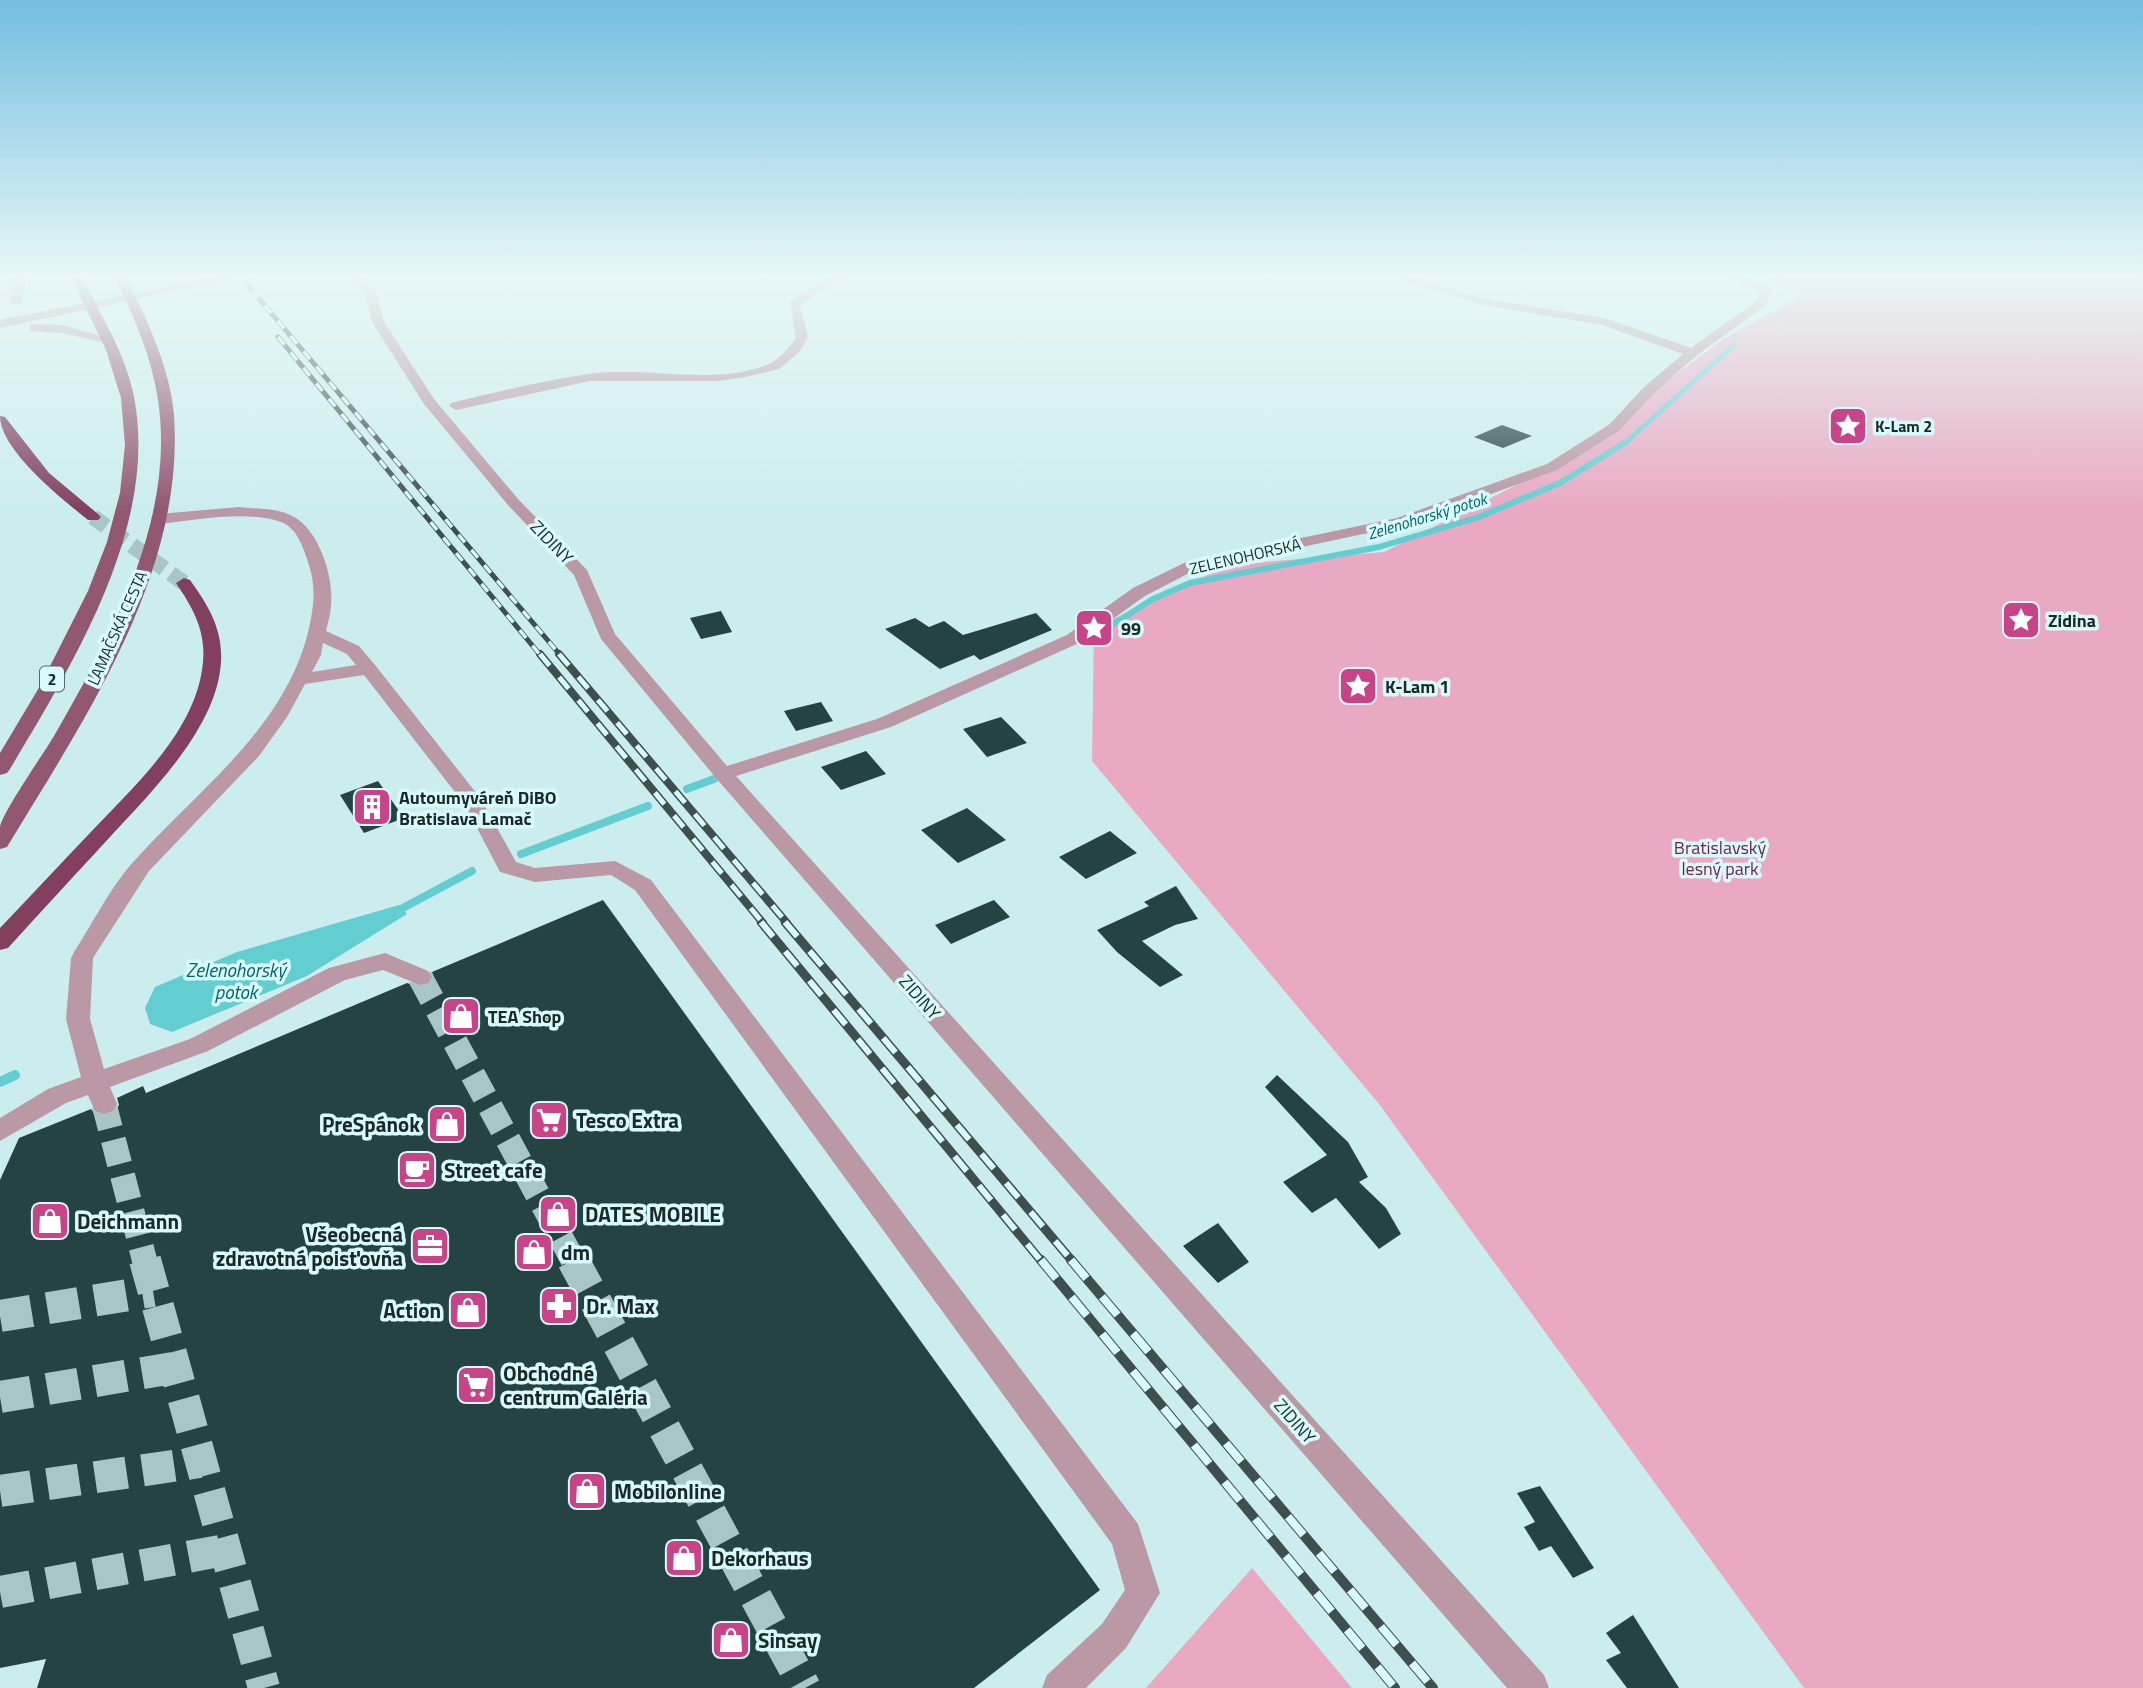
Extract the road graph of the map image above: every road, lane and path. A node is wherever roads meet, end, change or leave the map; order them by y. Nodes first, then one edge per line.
1 (111, 354) edge
2 (151, 354) edge
3 (399, 354) edge
4 (789, 354) edge
5 (1691, 354) edge
6 (456, 407) dead end
7 (0, 421) edge
8 (93, 517) tunnel mouth
9 (159, 519) junction
10 (184, 583) tunnel mouth
11 (318, 634) junction
12 (369, 669) junction
13 (299, 679) junction
14 (0, 769) edge
15 (723, 775) junction
16 (0, 842) edge
17 (0, 942) edge
18 (419, 977) tunnel mouth
19 (99, 1093) junction
20 (0, 1131) edge
21 (1060, 1688) edge
22 (1531, 1688) edge

1 - 14 main road, LAMAČSKÁ CESTA / 2
2 - 9 main road, LAMAČSKÁ CESTA / 2
3 - 15 street, ZIDINY
4 - 6 street
5 - 15 street, ZELENOHORSKÁ
7 - 8 highway
9 - 11 street
9 - 16 main road, LAMAČSKÁ CESTA / 2
10 - 17 highway
11 - 12 street
11 - 13 street
12 - 13 street
12 - 21 street
13 - 19 street
15 - 22 street, ZIDINY
18 - 19 street
19 - 20 street

